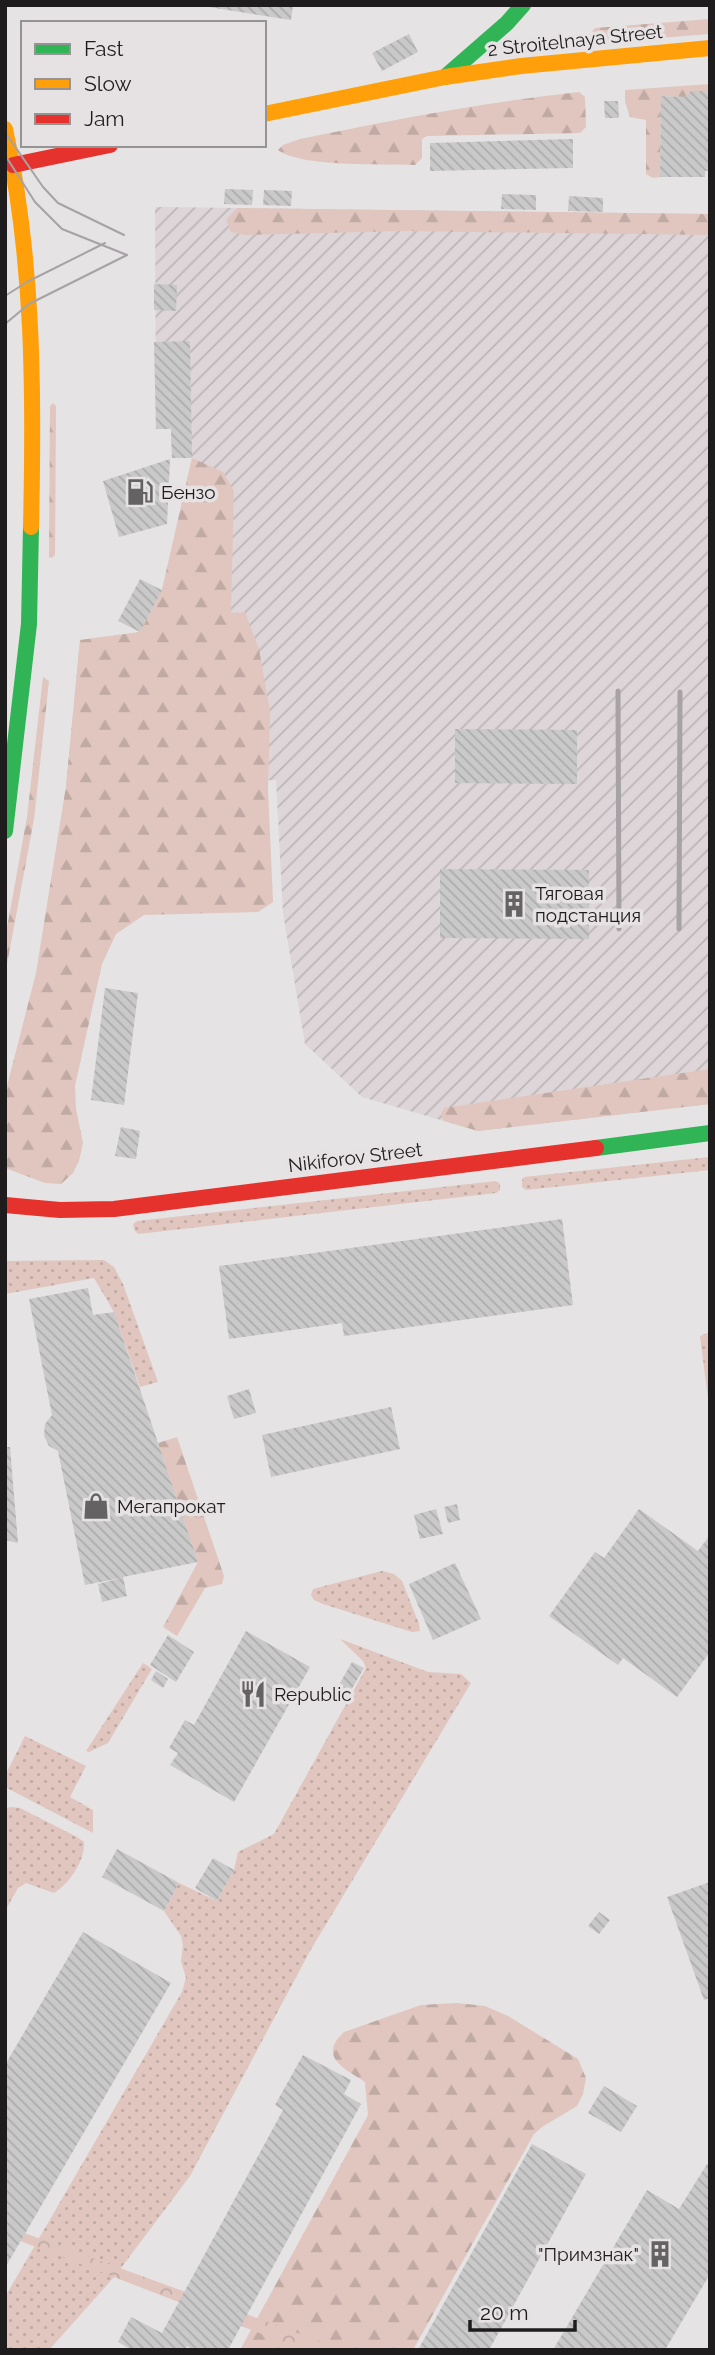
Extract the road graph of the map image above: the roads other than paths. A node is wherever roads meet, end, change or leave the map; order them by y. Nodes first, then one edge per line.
1 (523, 5) edge
2 (710, 48) edge
3 (445, 77) junction
4 (266, 114) edge
5 (5, 128) edge
6 (100, 147) edge
7 (13, 165) junction
8 (5, 831) edge
9 (710, 1133) edge
10 (5, 1205) edge

1 - 3 main road
2 - 3 main road, 2 Stroitelnaya Street
3 - 4 main road, 2 Stroitelnaya Street
5 - 7 main road
6 - 7 main road
7 - 8 main road
9 - 10 main road, Nikiforov Street

